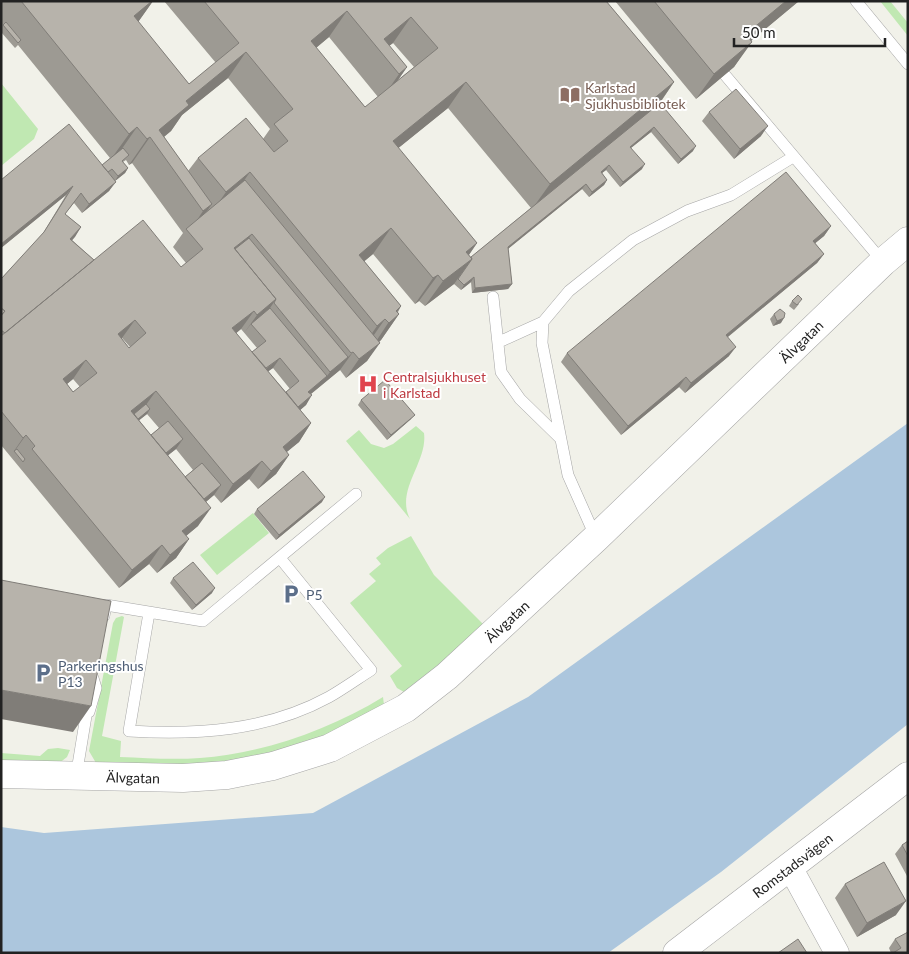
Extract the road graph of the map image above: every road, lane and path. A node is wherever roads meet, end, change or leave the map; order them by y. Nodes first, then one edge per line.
1 (856, 1) edge
2 (908, 64) edge
3 (725, 75) edge
4 (793, 157) junction
5 (908, 241) edge
6 (883, 262) junction
7 (493, 297) dead end
8 (543, 322) junction
9 (499, 342) junction
10 (561, 439) junction
11 (356, 494) dead end
12 (596, 538) junction
13 (280, 558) junction
14 (149, 613) junction
15 (101, 632) edge
16 (94, 673) edge
17 (1, 774) edge
18 (908, 776) edge
19 (76, 777) junction
20 (790, 867) junction
21 (677, 953) edge
22 (837, 953) edge

1 - 2 lane
3 - 4 lane
4 - 6 lane
4 - 8 lane
5 - 6 street, Älvgatan
6 - 12 street, Älvgatan
7 - 9 lane
8 - 9 lane
8 - 10 lane
9 - 10 lane
10 - 12 lane
11 - 13 lane
12 - 19 street, Älvgatan
13 - 14 lane
13 - 14 lane
14 - 15 lane
16 - 19 lane
17 - 19 street, Älvgatan
18 - 20 street, Romstadsvägen
20 - 21 street, Romstadsvägen
20 - 22 street

